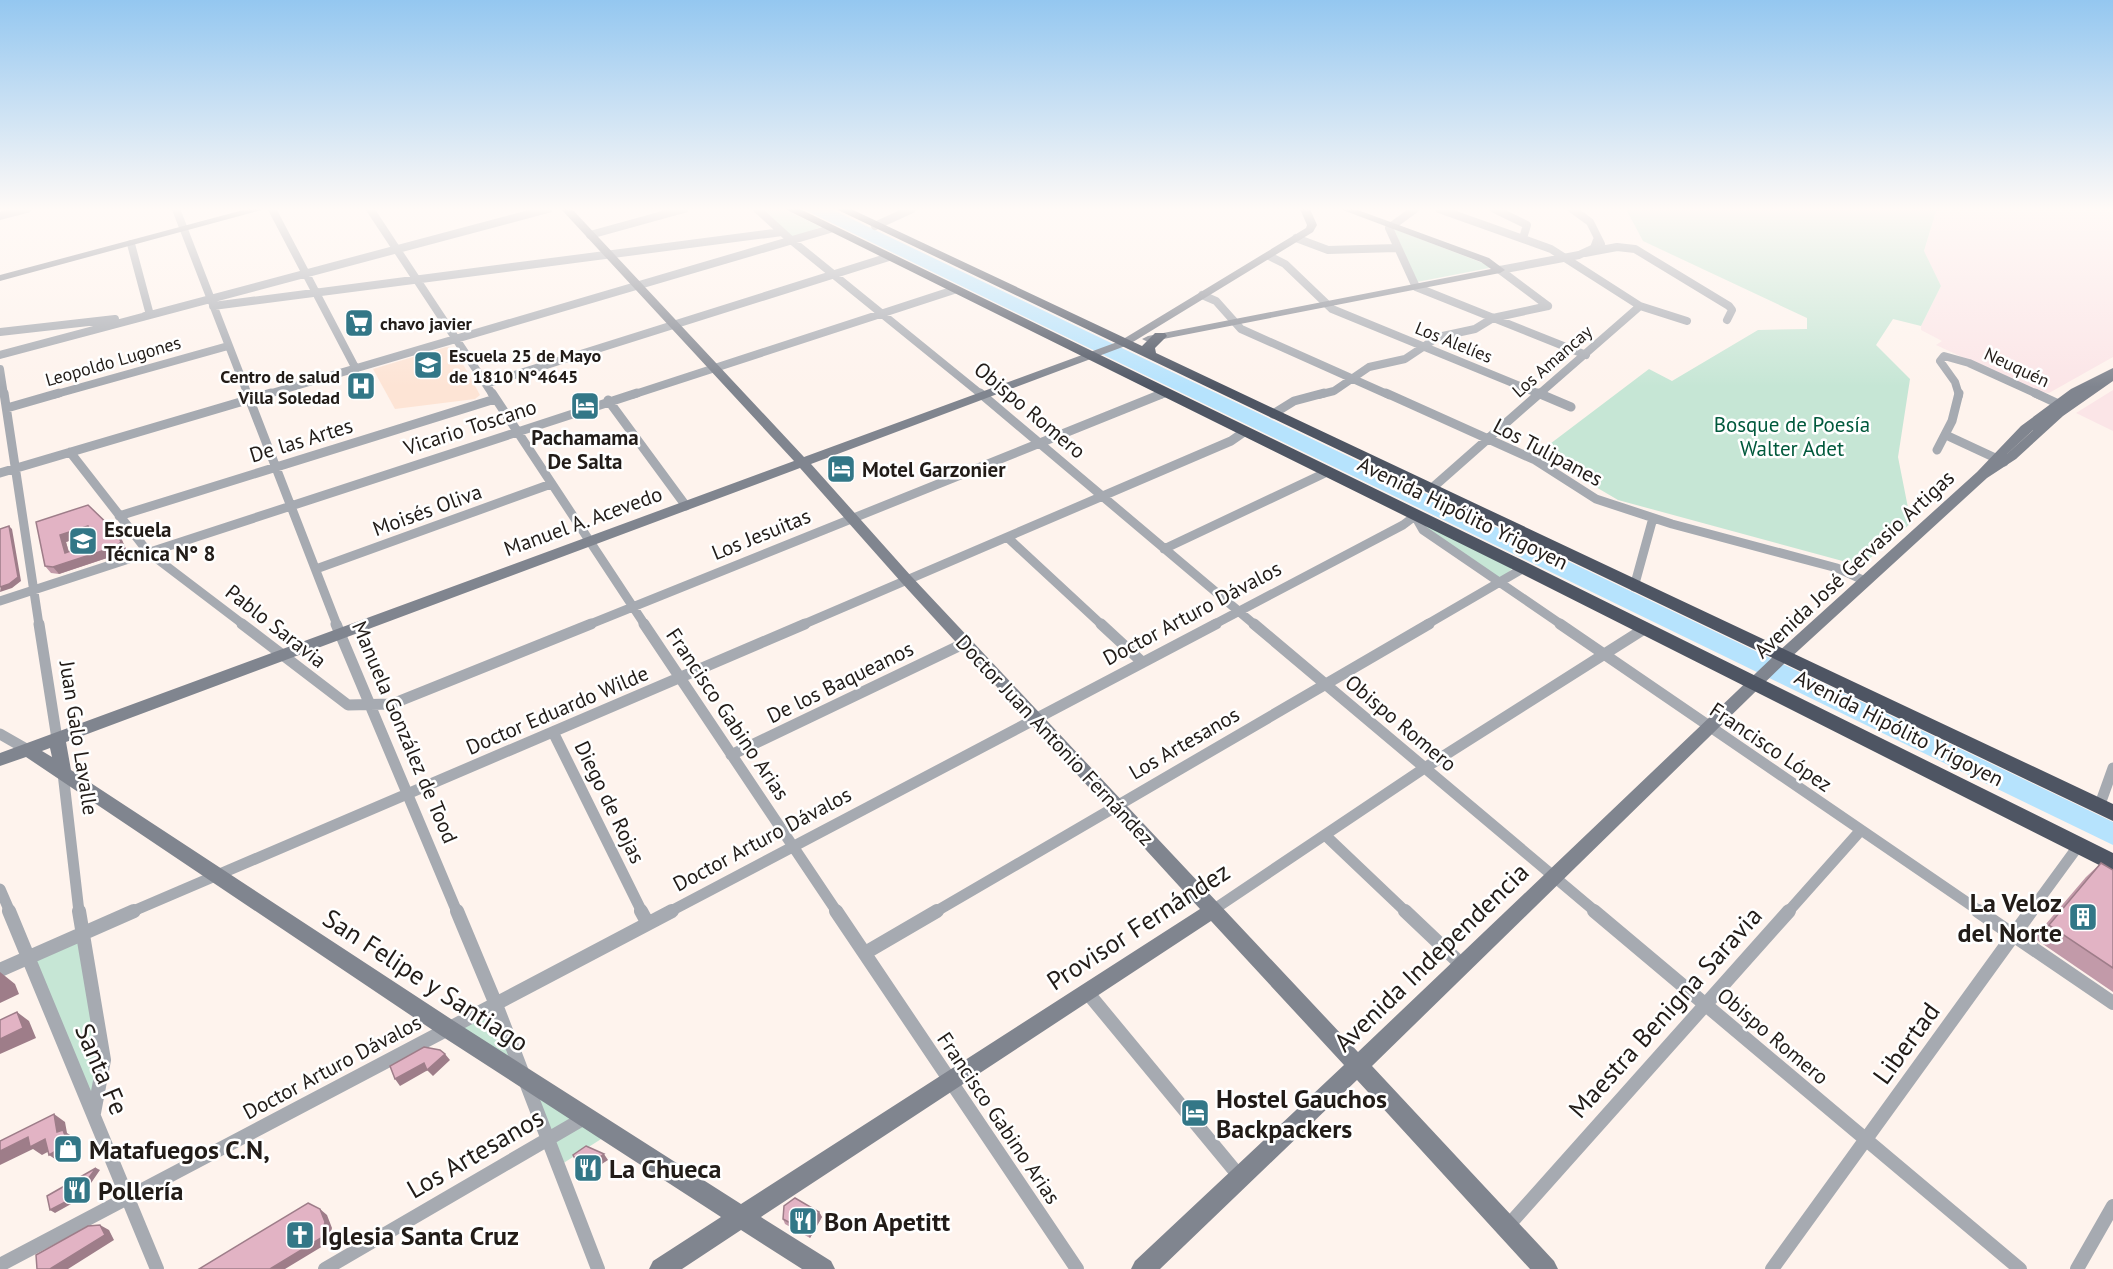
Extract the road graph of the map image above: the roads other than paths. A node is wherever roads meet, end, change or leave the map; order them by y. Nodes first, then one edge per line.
1 (38, 268) edge
2 (137, 268) edge
3 (199, 268) edge
4 (305, 268) edge
5 (326, 268) edge
6 (410, 268) edge
7 (503, 268) edge
8 (620, 268) edge
9 (697, 268) edge
10 (827, 268) edge
11 (856, 268) edge
12 (911, 268) edge
13 (965, 268) edge
14 (1248, 268) edge
15 (1289, 268) edge
16 (1406, 268) edge
17 (1497, 268) edge
18 (1509, 268) edge
19 (1584, 268) edge
20 (1669, 268) edge
21 (1500, 270) junction
22 (308, 273) junction
23 (836, 275) junction
24 (0, 278) edge
25 (417, 279) junction
26 (637, 286) junction
27 (1416, 287) junction
28 (954, 290) junction
29 (317, 291) junction
30 (1202, 295) junction
31 (212, 303) junction
32 (1326, 304) junction
33 (1640, 306) junction
34 (882, 313) junction
35 (150, 315) junction
36 (1493, 318) junction
37 (1727, 320) dead end
38 (1687, 321) dead end
39 (1235, 323) junction
40 (674, 326) junction
41 (0, 332) edge
42 (1161, 336) junction
43 (457, 339) junction
44 (1124, 343) junction
45 (228, 346) junction
46 (1424, 347) junction
47 (0, 355) edge
48 (1149, 355) junction
49 (1586, 355) junction
50 (1090, 357) junction
51 (713, 367) junction
52 (0, 369) edge
53 (356, 369) junction
54 (2113, 370) edge
55 (2113, 376) edge
56 (1353, 378) junction
57 (486, 384) junction
58 (1164, 393) junction
59 (1539, 394) junction
60 (983, 396) junction
61 (495, 399) junction
62 (249, 400) junction
63 (608, 400) junction
64 (2060, 406) junction
65 (7, 408) junction
66 (1571, 408) dead end
67 (1273, 414) junction
68 (515, 431) junction
69 (1244, 432) junction
70 (1948, 436) junction
71 (1488, 439) junction
72 (1038, 442) junction
73 (1937, 450) dead end
74 (70, 452) junction
75 (2000, 460) junction
76 (802, 463) junction
77 (277, 467) junction
78 (17, 468) junction
79 (0, 473) edge
80 (1325, 473) junction
81 (551, 484) junction
82 (1431, 489) junction
83 (1101, 498) junction
84 (292, 504) junction
85 (686, 506) junction
86 (118, 516) junction
87 (1414, 516) junction
88 (853, 517) junction
89 (1653, 518) junction
90 (1008, 538) junction
91 (590, 542) junction
92 (1164, 549) junction
93 (148, 552) junction
94 (1524, 568) junction
95 (316, 569) junction
96 (906, 579) junction
97 (1865, 581) junction
98 (1502, 584) junction
99 (1634, 586) junction
100 (33, 590) junction
101 (0, 601) edge
102 (633, 605) junction
103 (1237, 611) junction
104 (1644, 629) junction
105 (340, 633) junction
106 (965, 643) junction
107 (285, 654) junction
108 (1603, 656) junction
109 (1783, 656) junction
110 (1141, 661) junction
111 (680, 679) junction
112 (1756, 684) junction
113 (1324, 686) junction
114 (371, 705) junction
115 (1035, 717) junction
116 (1710, 729) junction
117 (553, 732) junction
118 (0, 734) edge
119 (57, 739) junction
120 (28, 750) junction
121 (731, 756) junction
122 (0, 760) edge
123 (2113, 768) edge
124 (1423, 769) junction
125 (63, 773) junction
126 (408, 794) junction
127 (1118, 807) junction
128 (2106, 810) edge
129 (1861, 830) junction
130 (1325, 835) junction
131 (792, 845) junction
132 (2079, 845) junction
133 (2113, 863) edge
134 (217, 874) junction
135 (1554, 878) junction
136 (0, 889) edge
137 (1213, 910) junction
138 (647, 922) junction
139 (82, 934) junction
140 (2013, 935) junction
141 (865, 953) junction
142 (29, 957) junction
143 (1463, 966) junction
144 (0, 970) edge
145 (1087, 992) junction
146 (495, 1002) junction
147 (2113, 1003) edge
148 (1703, 1004) junction
149 (447, 1028) junction
150 (1357, 1066) junction
151 (524, 1077) junction
152 (951, 1080) junction
153 (94, 1113) junction
154 (588, 1116) junction
155 (548, 1139) junction
156 (1865, 1141) junction
157 (1240, 1178) junction
158 (127, 1197) junction
159 (2113, 1206) edge
160 (742, 1216) junction
161 (1507, 1227) junction
162 (0, 1264) edge
163 (157, 1269) edge
164 (325, 1269) edge
165 (598, 1269) edge
166 (661, 1269) edge
167 (823, 1269) edge
168 (1077, 1269) edge
169 (1143, 1269) edge
170 (1546, 1269) edge
171 (1772, 1269) edge
172 (2020, 1269) edge
173 (2077, 1269) edge

1 - 24 street
2 - 35 street
3 - 31 street, Manuela González de Tood
4 - 22 street
5 - 22 street
6 - 25 street, Francisco Gabino Arias
7 - 25 street
8 - 26 street, Doctor Juan Antonio Fernández
9 - 26 street
10 - 23 street, Obispo Romero
11 - 23 street
12 - 28 highway, Avenida Hipólito Yrigoyen
13 - 44 highway, Avenida Hipólito Yrigoyen
14 - 30 street
15 - 32 street
16 - 27 street
17 - 21 street
18 - 21 street
19 - 33 street
20 - 37 street
21 - 27 street
21 - 36 street
22 - 29 street
22 - 31 street
23 - 34 street, Obispo Romero
23 - 40 street
25 - 29 street
25 - 43 street, Francisco Gabino Arias
26 - 40 street, Doctor Juan Antonio Fernández
26 - 43 street
27 - 32 street
27 - 36 street
28 - 34 street, Vicario Toscano
28 - 50 highway, Avenida Hipólito Yrigoyen
29 - 31 street
29 - 53 street
30 - 39 street, Los Tulipanes
30 - 44 street
31 - 35 street
31 - 45 street, Manuela González de Tood
32 - 39 street
32 - 46 street, Los Alelíes
33 - 38 street
33 - 49 street, Los Amancay
34 - 51 street, Vicario Toscano
34 - 60 street, Obispo Romero
35 - 41 street
35 - 47 street
36 - 46 street
36 - 49 street
39 - 42 street
39 - 56 street, Los Tulipanes
40 - 51 street, Doctor Juan Antonio Fernández
40 - 57 street
42 - 44 street
42 - 48 highway
43 - 53 street
43 - 57 street, Francisco Gabino Arias
44 - 48 highway, Avenida Hipólito Yrigoyen
44 - 50 street, Manuel A. Acevedo
45 - 62 street, Manuela González de Tood
45 - 65 street, Leopoldo Lugones
46 - 56 street
46 - 59 street, Los Alelíes
48 - 67 highway, Avenida Hipólito Yrigoyen
49 - 59 street, Los Amancay
50 - 58 highway, Avenida Hipólito Yrigoyen
50 - 60 street, Manuel A. Acevedo
51 - 63 street, Vicario Toscano
51 - 76 street, Doctor Juan Antonio Fernández
52 - 65 street, Juan Galo Lavalle
53 - 62 street
54 - 64 street, Avenida José Gervasio Artigas
55 - 64 street, Avenida José Gervasio Artigas
56 - 67 street
56 - 71 street, Los Tulipanes
57 - 61 street, Francisco Gabino Arias
58 - 69 highway, Avenida Hipólito Yrigoyen
58 - 72 street, Los Jesuitas
59 - 66 street, Los Alelíes
59 - 71 street, Los Amancay
60 - 72 street, Obispo Romero
60 - 76 street, Manuel A. Acevedo
61 - 68 street, Francisco Gabino Arias
61 - 77 street, De las Artes
62 - 74 street
62 - 77 street, Manuela González de Tood
63 - 68 street, Vicario Toscano
63 - 85 street
64 - 70 street, Neuquén
64 - 75 street, Avenida José Gervasio Artigas
65 - 78 street, Juan Galo Lavalle
67 - 82 highway, Avenida Hipólito Yrigoyen
68 - 81 street, Francisco Gabino Arias
68 - 84 street, Vicario Toscano
69 - 80 highway, Avenida Hipólito Yrigoyen
69 - 83 street, Doctor Eduardo Wilde
70 - 73 street
70 - 75 street
71 - 82 street, Los Amancay
71 - 89 street, Los Tulipanes
72 - 83 street, Obispo Romero
72 - 88 street, Los Jesuitas
74 - 78 street
74 - 86 street, Pablo Saravia
75 - 97 street, Avenida José Gervasio Artigas
76 - 85 street, Manuel A. Acevedo
76 - 88 street, Doctor Juan Antonio Fernández
77 - 84 street, Manuela González de Tood
77 - 86 street, De las Artes
78 - 79 street
78 - 100 street, Juan Galo Lavalle
80 - 87 highway, Avenida Hipólito Yrigoyen
80 - 92 street
81 - 91 street, Francisco Gabino Arias
81 - 95 street, Moisés Oliva
82 - 99 highway, Avenida Hipólito Yrigoyen
83 - 90 street, Doctor Eduardo Wilde
83 - 92 street, Obispo Romero
84 - 93 street, Vicario Toscano
84 - 95 street, Manuela González de Tood
85 - 91 street, Manuel A. Acevedo
86 - 93 street, Pablo Saravia
87 - 94 highway, Avenida Hipólito Yrigoyen
87 - 98 street, Francisco López
87 - 103 street, Doctor Arturo Dávalos
88 - 96 street, Doctor Juan Antonio Fernández
88 - 102 street, Los Jesuitas
89 - 97 street, Los Tulipanes
89 - 99 street
90 - 96 street, Doctor Eduardo Wilde
90 - 110 street
91 - 102 street, Francisco Gabino Arias
91 - 105 street, Manuel A. Acevedo
92 - 103 street, Obispo Romero
93 - 100 street, Vicario Toscano
93 - 107 street, Pablo Saravia
94 - 98 street, Los Artesanos
94 - 104 highway, Avenida Hipólito Yrigoyen
95 - 105 street, Manuela González de Tood
96 - 106 street, Doctor Juan Antonio Fernández
96 - 111 street, Doctor Eduardo Wilde
97 - 109 street, Avenida José Gervasio Artigas
98 - 108 street, Francisco López
98 - 113 street, Los Artesanos
99 - 109 highway, Avenida Hipólito Yrigoyen
100 - 101 street, Vicario Toscano
100 - 119 street, Juan Galo Lavalle
102 - 111 street, Francisco Gabino Arias
102 - 114 street, Los Jesuitas
103 - 110 street, Doctor Arturo Dávalos
103 - 113 street, Obispo Romero
104 - 108 street, Provisor Fernández
104 - 112 highway, Avenida Hipólito Yrigoyen
105 - 107 street, Manuel A. Acevedo
105 - 114 street, Manuela González de Tood
106 - 115 street, Doctor Juan Antonio Fernández
106 - 121 street, De los Baqueanos
107 - 114 street, Pablo Saravia
107 - 119 street, Manuel A. Acevedo
108 - 116 street, Francisco López
108 - 124 street, Provisor Fernández
109 - 112 street, Avenida José Gervasio Artigas
109 - 128 highway, Avenida Hipólito Yrigoyen
110 - 115 street, Doctor Arturo Dávalos
111 - 117 street, Doctor Eduardo Wilde
111 - 121 street, Francisco Gabino Arias
112 - 116 street, Avenida Independencia
112 - 132 highway, Avenida Hipólito Yrigoyen
113 - 124 street, Obispo Romero
113 - 127 street, Los Artesanos
114 - 126 street, Manuela González de Tood
115 - 127 street, Doctor Juan Antonio Fernández
115 - 131 street, Doctor Arturo Dávalos
116 - 129 street, Francisco López
116 - 135 street, Avenida Independencia
117 - 126 street, Doctor Eduardo Wilde
117 - 138 street, Diego de Rojas
118 - 120 street, San Felipe y Santiago
119 - 120 street, Manuel A. Acevedo
119 - 125 street, Juan Galo Lavalle
120 - 122 street, Manuel A. Acevedo
120 - 125 street, San Felipe y Santiago
121 - 131 street, Francisco Gabino Arias
123 - 128 street
124 - 130 street, Provisor Fernández
124 - 135 street, Obispo Romero
125 - 134 street, San Felipe y Santiago
125 - 139 street, Juan Galo Lavalle
126 - 134 street, Doctor Eduardo Wilde
126 - 146 street, Manuela González de Tood
127 - 137 street, Doctor Juan Antonio Fernández
127 - 141 street, Los Artesanos
129 - 140 street, Francisco López
129 - 148 street, Maestra Benigna Saravia
130 - 137 street, Provisor Fernández
130 - 143 street
131 - 138 street, Doctor Arturo Dávalos
131 - 141 street, Francisco Gabino Arias
132 - 133 highway, Avenida Hipólito Yrigoyen
132 - 140 street, Libertad
134 - 139 street, Doctor Eduardo Wilde
134 - 149 street, San Felipe y Santiago
135 - 143 street, Avenida Independencia
135 - 148 street, Obispo Romero
136 - 142 street, Santa Fe
137 - 145 street, Provisor Fernández
137 - 150 street, Doctor Juan Antonio Fernández
138 - 146 street, Doctor Arturo Dávalos
139 - 142 street, Doctor Eduardo Wilde
139 - 153 street, Juan Galo Lavalle
140 - 147 street, Francisco López
140 - 156 street, Libertad
141 - 152 street, Francisco Gabino Arias
142 - 144 street, Doctor Eduardo Wilde
142 - 153 street, Santa Fe
143 - 150 street, Avenida Independencia
145 - 152 street, Provisor Fernández
145 - 157 street
146 - 149 street, Doctor Arturo Dávalos
146 - 151 street, Manuela González de Tood
148 - 156 street, Obispo Romero
148 - 161 street, Maestra Benigna Saravia
149 - 151 street, San Felipe y Santiago
149 - 158 street, Doctor Arturo Dávalos
150 - 157 street, Avenida Independencia
150 - 161 street, Doctor Juan Antonio Fernández
151 - 154 street, San Felipe y Santiago
151 - 155 street, Manuela González de Tood
152 - 160 street, Provisor Fernández
152 - 168 street, Francisco Gabino Arias
153 - 158 street, Santa Fe
154 - 155 street, Los Artesanos
154 - 160 street, San Felipe y Santiago
155 - 164 street, Los Artesanos
155 - 165 street, Manuela González de Tood
156 - 171 street, Libertad
156 - 172 street, Obispo Romero
157 - 169 street, Avenida Independencia
158 - 162 street, Doctor Arturo Dávalos
158 - 163 street, Santa Fe
159 - 173 street
160 - 166 street, Provisor Fernández
160 - 167 street, San Felipe y Santiago
161 - 170 street, Doctor Juan Antonio Fernández

